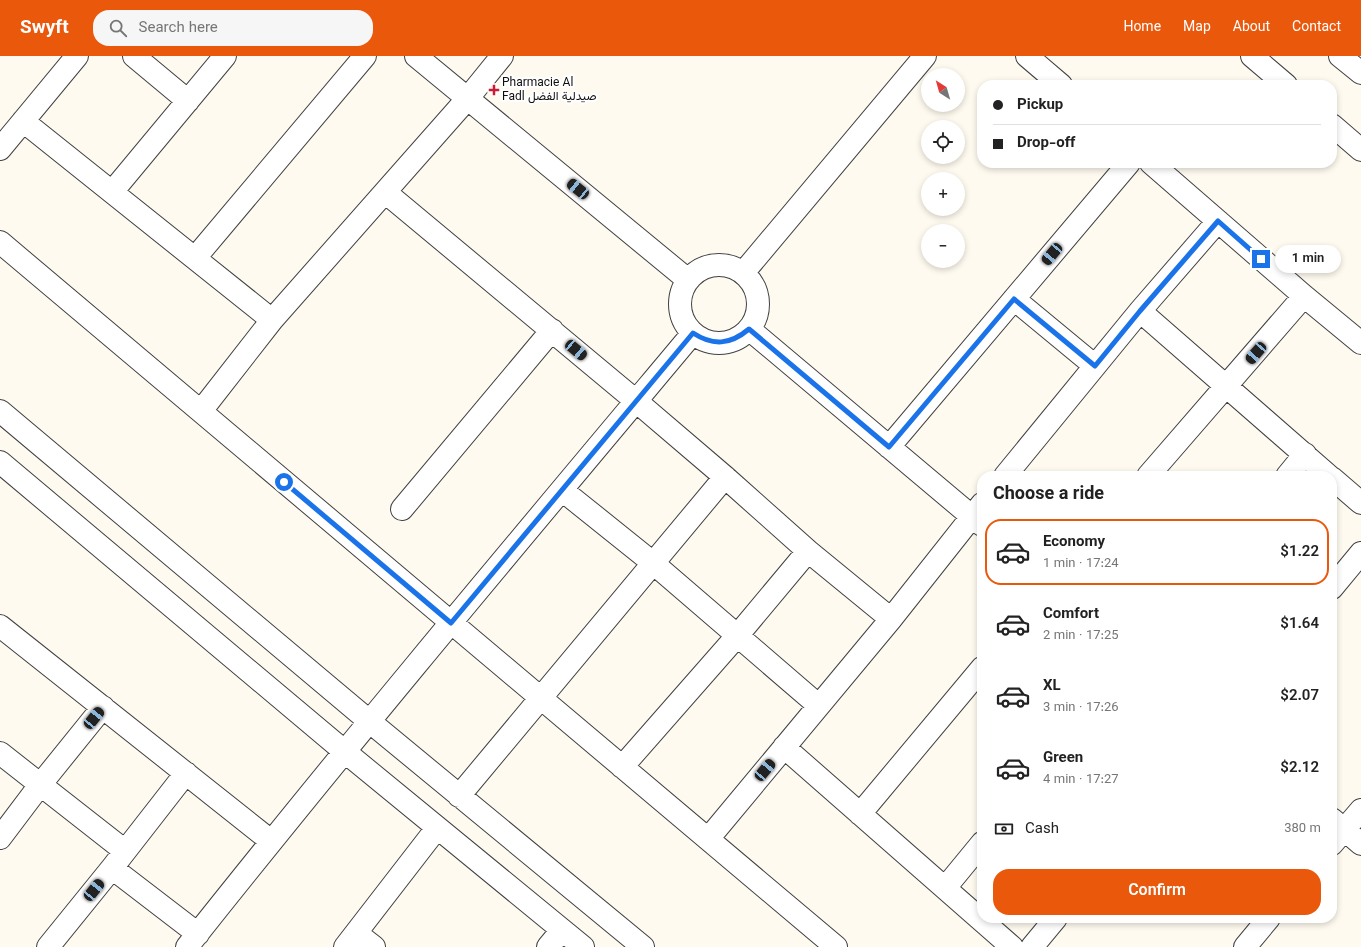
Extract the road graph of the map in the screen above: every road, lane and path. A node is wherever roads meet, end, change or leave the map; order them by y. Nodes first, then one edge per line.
1 (77, 56) edge
2 (134, 56) edge
3 (225, 56) edge
4 (365, 56) edge
5 (416, 56) edge
6 (502, 56) edge
7 (924, 56) edge
8 (1027, 56) edge
9 (1252, 56) edge
10 (1340, 56) edge
11 (1361, 73) edge
12 (1055, 80) edge
13 (1280, 80) edge
14 (468, 98) junction
15 (188, 100) junction
16 (23, 121) junction
17 (1337, 129) edge
18 (0, 149) edge
19 (1361, 150) edge
20 (1125, 168) edge
21 (1156, 168) edge
22 (112, 192) junction
23 (385, 192) junction
24 (1218, 221) junction
25 (0, 242) edge
26 (195, 258) junction
27 (743, 273) junction
28 (688, 280) junction
29 (1304, 296) junction
30 (1014, 299) junction
31 (1140, 311) junction
32 (272, 320) junction
33 (749, 329) junction
34 (552, 330) junction
35 (693, 333) junction
36 (1361, 343) edge
37 (1095, 366) junction
38 (1227, 387) junction
39 (636, 401) junction
40 (0, 411) edge
41 (201, 411) junction
42 (889, 447) junction
43 (1305, 454) junction
44 (0, 462) edge
45 (1009, 471) edge
46 (1152, 471) edge
47 (1291, 471) edge
48 (1324, 471) edge
49 (725, 477) junction
50 (1337, 482) edge
51 (562, 490) junction
52 (1361, 504) edge
53 (402, 509) dead end
54 (977, 513) edge
55 (977, 517) edge
56 (808, 551) junction
57 (1361, 553) edge
58 (653, 563) junction
59 (1337, 582) edge
60 (891, 619) junction
61 (451, 623) junction
62 (0, 626) edge
63 (737, 636) junction
64 (977, 674) edge
65 (541, 698) junction
66 (818, 705) junction
67 (103, 707) junction
68 (369, 722) junction
69 (784, 748) junction
70 (344, 751) junction
71 (0, 753) edge
72 (622, 767) junction
73 (186, 773) junction
74 (40, 785) junction
75 (459, 796) junction
76 (1361, 810) edge
77 (860, 814) junction
78 (437, 828) junction
79 (1337, 830) edge
80 (1337, 832) edge
81 (0, 838) edge
82 (708, 840) junction
83 (271, 841) junction
84 (1361, 844) edge
85 (977, 849) edge
86 (118, 859) junction
87 (945, 888) junction
88 (977, 916) edge
89 (985, 923) edge
90 (1052, 923) edge
91 (1265, 923) edge
92 (562, 930) junction
93 (193, 940) edge
94 (351, 940) edge
95 (48, 947) edge
96 (374, 947) edge
97 (548, 947) edge
98 (583, 947) edge
99 (643, 947) edge
100 (836, 947) edge
101 (1012, 947) edge
102 (1032, 947) edge
103 (1245, 947) edge

1 - 16 street
2 - 15 street
3 - 15 street
4 - 26 street
5 - 14 street
6 - 14 street
7 - 27 street
8 - 12 street
9 - 13 street
10 - 11 street
14 - 23 street
14 - 28 street
15 - 22 street
16 - 18 street
16 - 22 street
17 - 19 street
20 - 30 street
21 - 24 street
22 - 26 street
23 - 32 street
23 - 34 street
24 - 29 street
24 - 31 street
25 - 41 street
26 - 32 street
27 - 28 street
27 - 33 street
28 - 35 street
29 - 36 street
29 - 38 street
30 - 37 street
30 - 42 street
31 - 37 street
31 - 38 street
32 - 41 street
33 - 35 street
33 - 42 street
34 - 39 street
34 - 53 street
35 - 39 street
37 - 45 street
38 - 43 street
38 - 46 street
39 - 49 street
39 - 51 street
40 - 68 street
41 - 61 street
42 - 54 street
43 - 47 street
43 - 48 street
44 - 70 street
49 - 56 street
49 - 58 street
50 - 52 street
51 - 58 street
51 - 61 street
55 - 60 street
56 - 60 street
56 - 63 street
57 - 59 street
58 - 63 street
58 - 65 street
60 - 66 street
61 - 65 street
61 - 68 street
62 - 67 street
63 - 66 street
63 - 72 street
64 - 77 street
65 - 72 street
65 - 75 street
66 - 69 street
67 - 73 street
67 - 74 street
68 - 70 street
68 - 75 street
69 - 77 street
69 - 82 street
70 - 78 street
70 - 83 street
71 - 74 street
72 - 82 street
73 - 83 street
73 - 86 street
74 - 81 street
74 - 86 street
75 - 99 street
76 - 79 street
77 - 87 street
78 - 92 street
78 - 94 street
80 - 84 street
82 - 100 street
83 - 93 street
85 - 87 street
86 - 93 street
86 - 95 street
87 - 88 street
89 - 101 street
90 - 102 street
91 - 103 street
92 - 97 street
92 - 98 street
94 - 96 street

